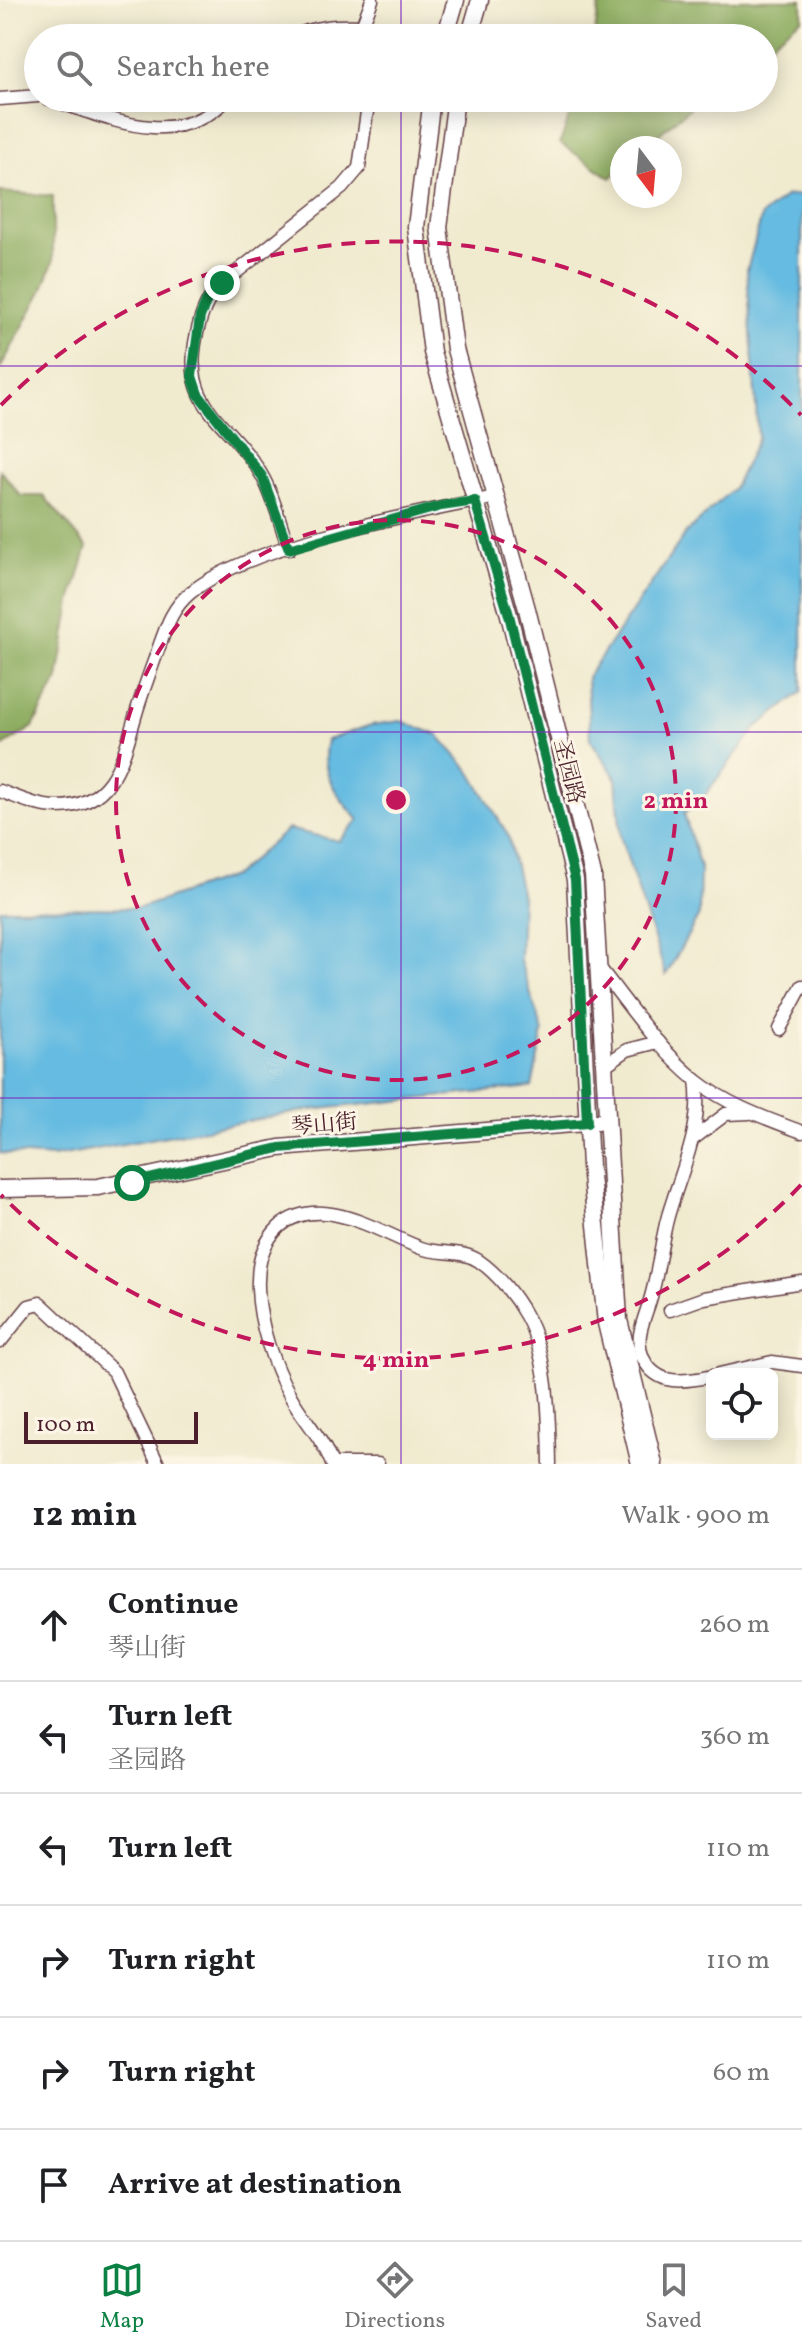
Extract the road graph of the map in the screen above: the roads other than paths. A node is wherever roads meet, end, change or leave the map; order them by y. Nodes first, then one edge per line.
1 (372, 0) edge
2 (456, 0) edge
3 (480, 0) edge
4 (364, 24) edge
5 (449, 24) edge
6 (473, 24) edge
7 (24, 97) edge
8 (0, 99) edge
9 (88, 112) edge
10 (208, 112) edge
11 (367, 112) edge
12 (430, 112) edge
13 (454, 112) edge
14 (496, 497) junction
15 (475, 501) junction
16 (289, 549) junction
17 (0, 791) edge
18 (598, 966) junction
19 (801, 990) edge
20 (779, 1029) dead end
21 (658, 1042) junction
22 (604, 1066) junction
23 (696, 1080) junction
24 (752, 1113) junction
25 (607, 1121) junction
26 (587, 1123) junction
27 (802, 1132) edge
28 (693, 1139) junction
29 (0, 1189) edge
30 (802, 1282) edge
31 (670, 1310) dead end
32 (0, 1342) edge
33 (802, 1366) edge
34 (746, 1368) edge
35 (706, 1377) edge
36 (158, 1464) edge
37 (334, 1464) edge
38 (378, 1464) edge
39 (550, 1464) edge
40 (640, 1464) edge
41 (654, 1464) edge

1 - 4 street
2 - 5 street
3 - 6 street
7 - 8 street
9 - 10 street
11 - 16 street
12 - 15 street, 圣园路
13 - 14 street, 圣园路
14 - 15 street
14 - 18 street, 圣园路
15 - 16 street
15 - 26 street, 圣园路
16 - 17 street
18 - 21 street
18 - 22 street, 圣园路
19 - 20 street
21 - 22 street
21 - 23 street
22 - 25 street, 圣园路
23 - 24 street
23 - 28 street
24 - 27 street
24 - 28 street
25 - 26 street, 琴山街
25 - 41 street, 圣园路
26 - 29 street, 琴山街
26 - 40 street, 圣园路
28 - 35 street
30 - 31 street
32 - 36 street
33 - 34 street
37 - 38 street
37 - 39 street

